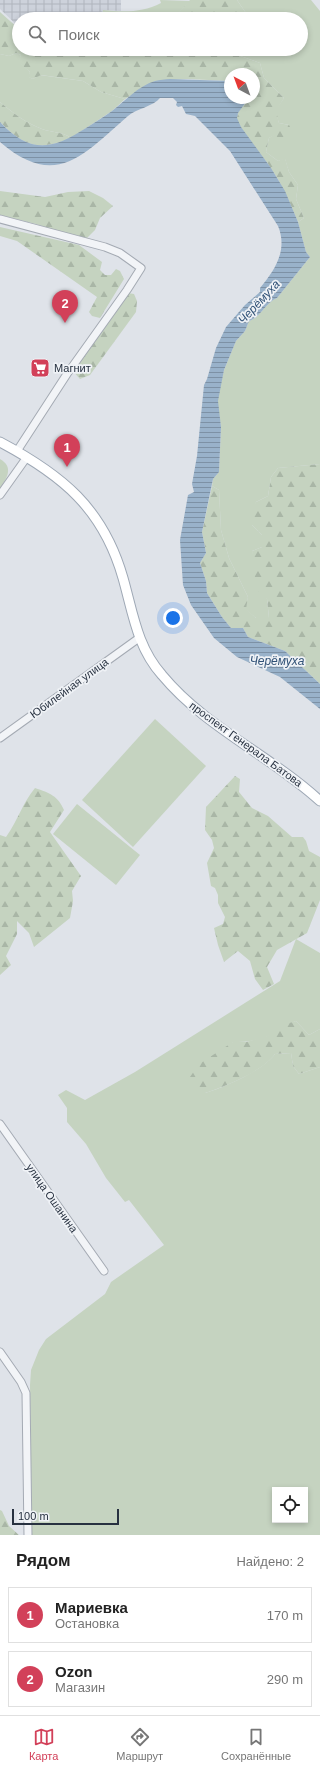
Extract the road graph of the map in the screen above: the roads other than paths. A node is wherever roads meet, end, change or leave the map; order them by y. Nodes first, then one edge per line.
1 (0, 219) edge
2 (0, 442) edge
3 (17, 451) junction
4 (27, 457) junction
5 (0, 495) edge
6 (139, 638) junction
7 (0, 738) edge
8 (320, 801) edge
9 (0, 1124) edge
10 (104, 1271) dead end
11 (0, 1352) edge
12 (28, 1535) edge

1 - 3 street
2 - 3 main road, проспект Генерала Батова
3 - 4 main road, проспект Генерала Батова
4 - 5 street
4 - 6 main road, проспект Генерала Батова
6 - 7 street, Юбилейная улица
6 - 8 main road, проспект Генерала Батова
9 - 10 street, улица Ошанина
11 - 12 street

